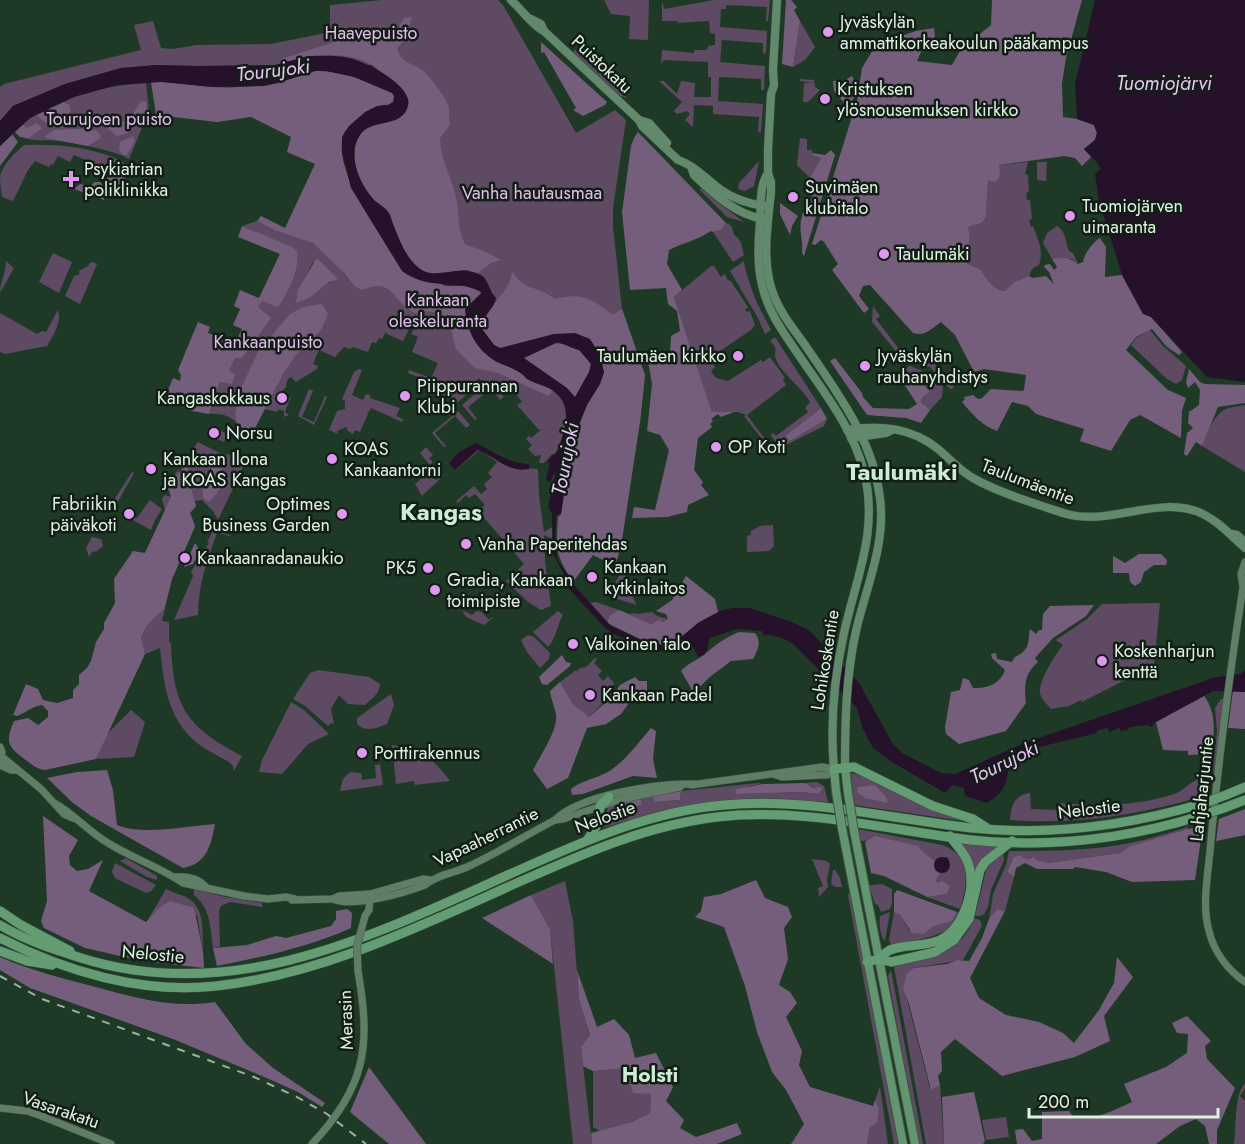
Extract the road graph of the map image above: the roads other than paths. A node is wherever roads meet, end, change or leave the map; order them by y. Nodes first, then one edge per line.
1 (511, 0) edge
2 (777, 0) edge
3 (692, 169) junction
4 (765, 206) junction
5 (760, 219) junction
6 (769, 220) junction
7 (859, 428) junction
8 (848, 430) junction
9 (892, 430) junction
10 (863, 437) junction
11 (851, 438) junction
12 (1232, 534) junction
13 (1245, 542) edge
14 (1245, 548) edge
15 (1245, 562) edge
16 (1244, 584) edge
17 (0, 754) edge
18 (0, 765) edge
19 (845, 767) junction
20 (834, 769) junction
21 (17, 770) junction
22 (694, 784) junction
23 (1245, 787) edge
24 (609, 796) junction
25 (1245, 800) edge
26 (600, 806) junction
27 (555, 820) junction
28 (989, 829) junction
29 (950, 836) junction
30 (588, 839) junction
31 (1012, 842) junction
32 (370, 896) junction
33 (360, 898) junction
34 (0, 911) edge
35 (365, 916) junction
36 (0, 925) edge
37 (0, 938) edge
38 (0, 951) edge
39 (83, 958) junction
40 (879, 959) junction
41 (867, 962) junction
42 (62, 966) junction
43 (1245, 982) edge
44 (0, 1108) edge
45 (111, 1144) edge
46 (312, 1144) edge
47 (903, 1144) edge
48 (915, 1144) edge

1 - 3 main road, Puistokatu
2 - 4 main road
3 - 4 main road, Puistokatu
3 - 5 main road, Puistokatu
4 - 5 main road, Lohikoskentie
4 - 6 main road, Lohikoskentie
5 - 6 main road, Puistokatu
5 - 8 main road, Lohikoskentie
6 - 7 main road, Lohikoskentie
7 - 8 main road, Taulumäentie
7 - 9 main road, Taulumäentie
7 - 10 main road, Lohikoskentie
8 - 11 main road, Lohikoskentie
9 - 10 main road, Taulumäentie
9 - 12 main road, Taulumäentie
10 - 11 main road, Taulumäentie
10 - 19 main road, Lohikoskentie
11 - 20 main road, Lohikoskentie
12 - 13 main road, Taulumäentie
12 - 14 main road, Taulumäentie
15 - 16 street, Lahjaharjuntie
16 - 43 street, Lahjaharjuntie
17 - 21 street, Vapaaherrantie
18 - 21 street, Vapaaherrantie
19 - 20 highway
19 - 28 highway
19 - 40 main road, Lohikoskentie, bridge
20 - 22 street, Vapaaherrantie
20 - 41 main road, Lohikoskentie, bridge
21 - 33 street, Vapaaherrantie
22 - 24 street, Vapaaherrantie
22 - 26 street, Vapaaherrantie
23 - 28 highway, Nelostie, bridge
24 - 26 highway
24 - 27 street, Vapaaherrantie
25 - 31 highway, Nelostie, bridge
26 - 27 street, Vapaaherrantie
26 - 30 highway
27 - 32 street, Vapaaherrantie
28 - 30 highway, Nelostie
29 - 31 highway, Nelostie
29 - 40 highway
29 - 42 highway, Nelostie
30 - 39 highway, Nelostie
31 - 40 highway
32 - 33 street, Vapaaherrantie
32 - 35 street, Merasin
33 - 35 street
34 - 39 highway
35 - 46 street, Merasin, bridge
36 - 39 highway, Nelostie
37 - 42 highway, Nelostie
38 - 42 highway
40 - 41 highway
40 - 48 main road, Lohikoskentie
41 - 47 main road, Lohikoskentie
44 - 45 street, Vasarakatu

